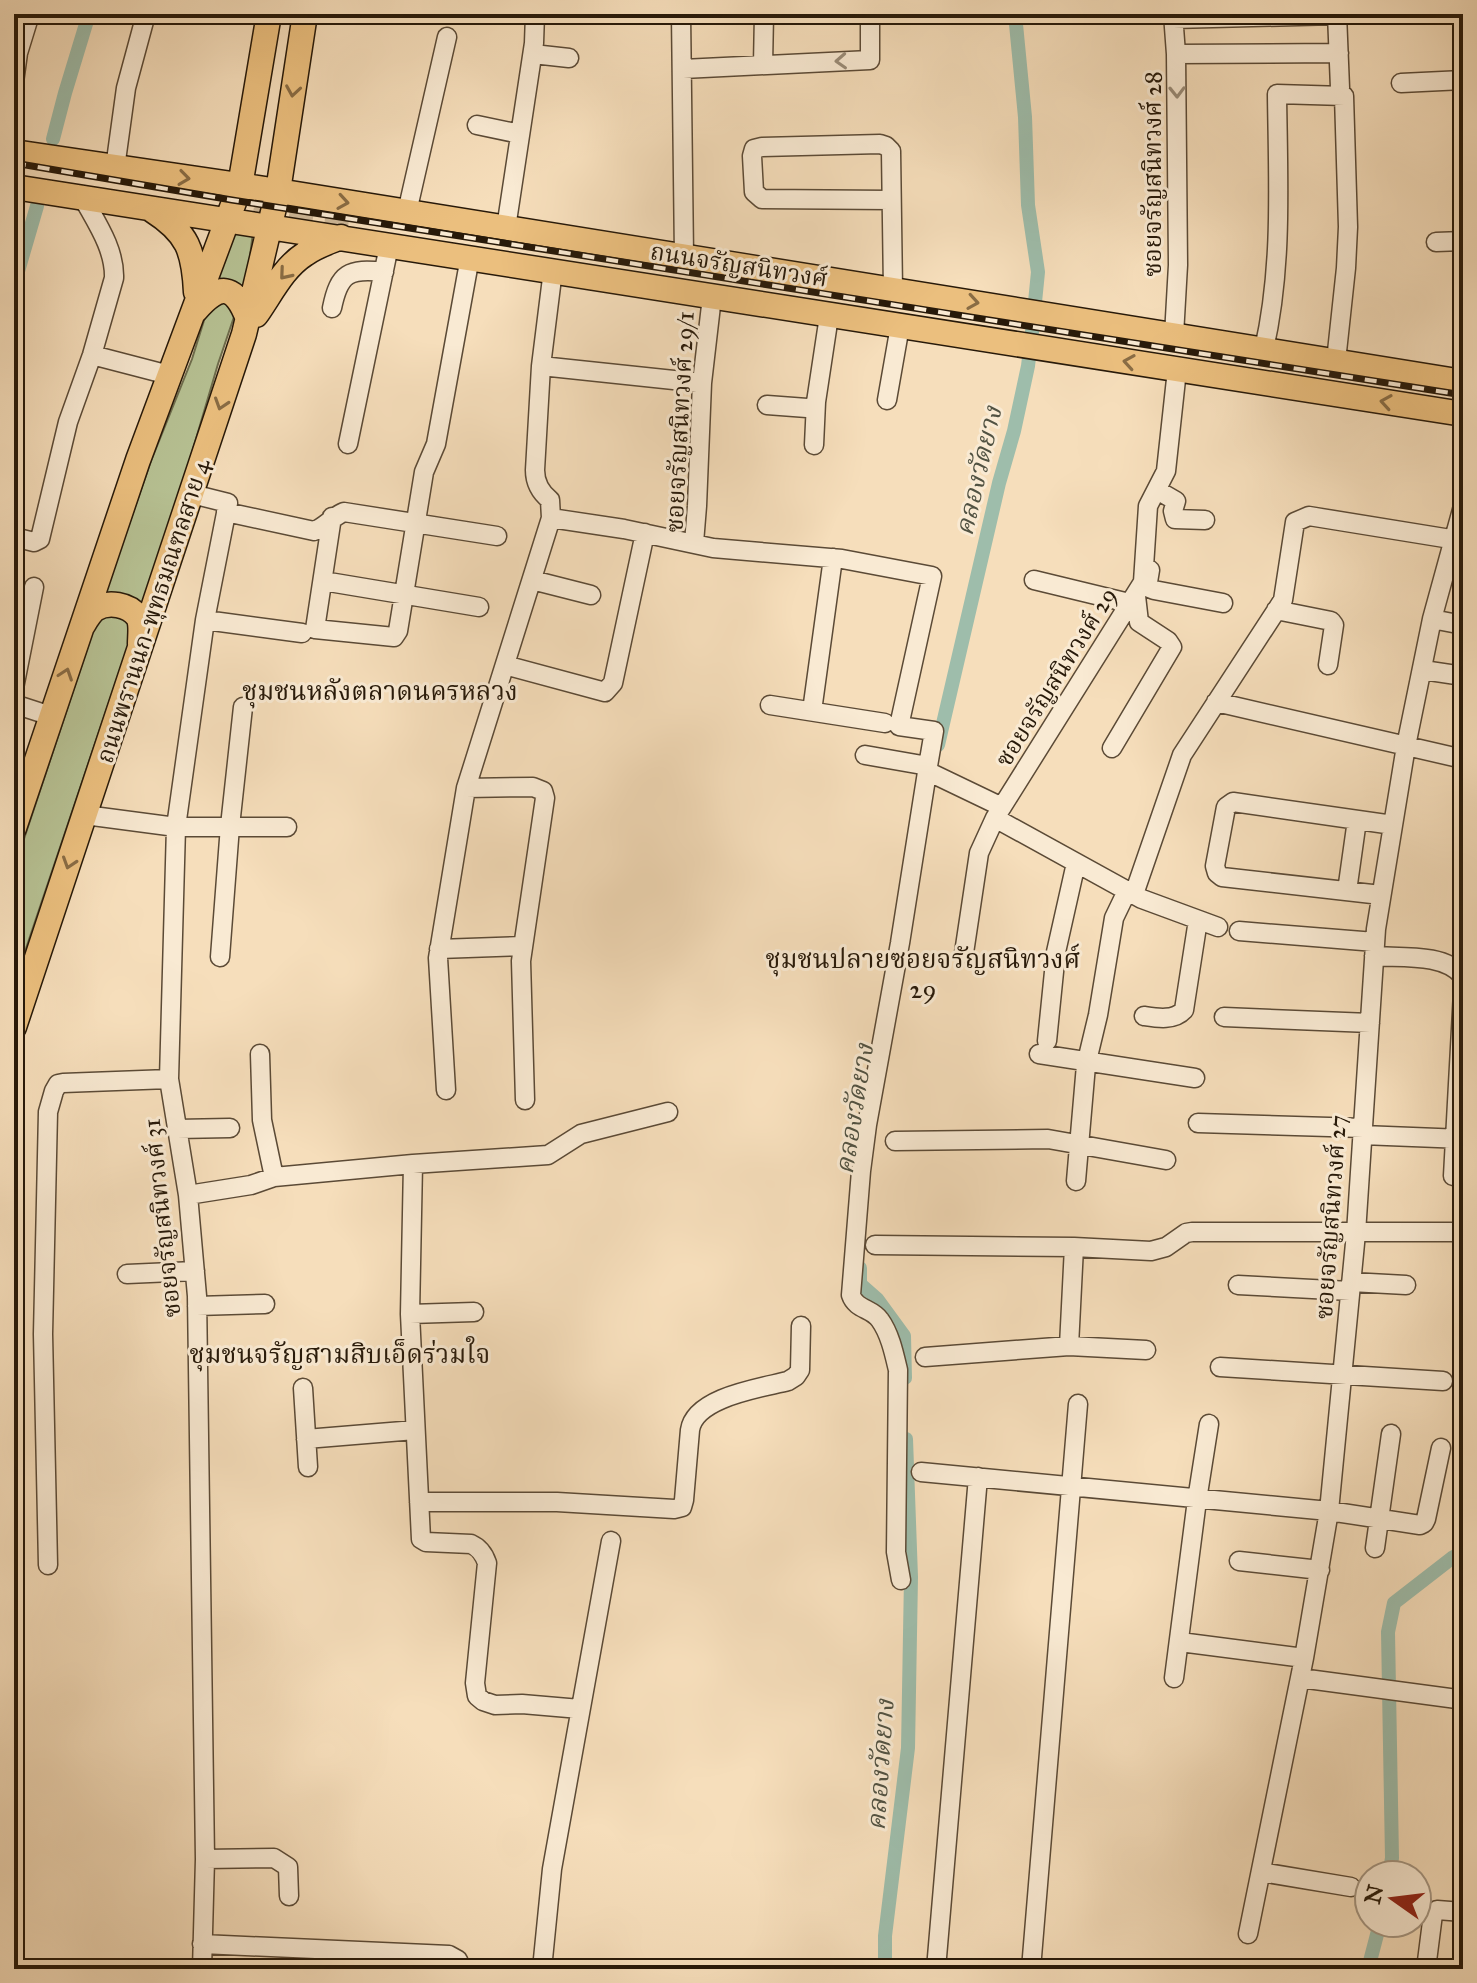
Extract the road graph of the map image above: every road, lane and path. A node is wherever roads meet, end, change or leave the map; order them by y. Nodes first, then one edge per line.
1 (30, 14) edge
2 (146, 14) edge
3 (269, 14) edge
4 (305, 14) edge
5 (535, 14) edge
6 (681, 14) edge
7 (764, 14) edge
8 (870, 14) edge
9 (1337, 14) edge
10 (1173, 16) edge
11 (447, 37) dead end
12 (1339, 53) junction
13 (533, 54) junction
14 (1176, 54) junction
15 (569, 58) dead end
16 (763, 65) junction
17 (683, 69) junction
18 (15, 73) edge
19 (1463, 80) edge
20 (1401, 83) dead end
21 (1340, 88) dead end
22 (477, 125) dead end
23 (520, 134) junction
24 (14, 152) edge
25 (14, 161) edge
26 (14, 177) edge
27 (103, 180) junction
28 (240, 186) junction
29 (14, 187) edge
30 (278, 191) junction
31 (891, 200) junction
32 (123, 204) junction
33 (150, 208) junction
34 (411, 212) junction
35 (228, 220) junction
36 (270, 227) junction
37 (506, 228) junction
38 (435, 236) dead end
39 (341, 237) junction
40 (1463, 241) edge
41 (1436, 242) dead end
42 (398, 247) junction
43 (684, 256) junction
44 (470, 257) junction
45 (553, 270) junction
46 (384, 272) junction
47 (781, 290) junction
48 (893, 290) junction
49 (922, 294) junction
50 (712, 297) junction
51 (332, 308) dead end
52 (194, 309) junction
53 (829, 316) junction
54 (247, 324) junction
55 (909, 327) junction
56 (1174, 335) junction
57 (1264, 349) junction
58 (92, 355) junction
59 (1336, 361) junction
60 (541, 366) junction
61 (1177, 370) junction
62 (169, 375) junction
63 (1463, 382) edge
64 (702, 383) junction
65 (887, 400) dead end
66 (816, 402) junction
67 (767, 405) dead end
68 (1463, 414) edge
69 (348, 444) dead end
70 (814, 445) dead end
71 (1160, 492) junction
72 (192, 494) junction
73 (1463, 506) edge
74 (226, 512) junction
75 (332, 517) junction
76 (551, 518) junction
77 (1205, 520) dead end
78 (415, 524) junction
79 (645, 533) junction
80 (497, 536) dead end
81 (14, 537) edge
82 (1458, 540) edge
83 (694, 543) junction
84 (833, 558) junction
85 (532, 580) junction
86 (1034, 580) dead end
87 (323, 581) junction
88 (34, 587) dead end
89 (591, 595) dead end
90 (404, 596) junction
91 (1132, 599) junction
92 (1223, 603) dead end
93 (479, 607) dead end
94 (1276, 610) junction
95 (1432, 619) junction
96 (205, 620) junction
97 (1463, 625) edge
98 (81, 627) junction
99 (302, 633) dead end
100 (140, 651) junction
101 (505, 665) junction
102 (1328, 665) dead end
103 (1423, 670) junction
104 (1463, 676) edge
105 (14, 688) edge
106 (1216, 702) junction
107 (14, 704) edge
108 (770, 705) dead end
109 (243, 707) dead end
110 (812, 711) junction
111 (51, 716) junction
112 (892, 724) junction
113 (1406, 746) junction
114 (1112, 748) dead end
115 (865, 755) dead end
116 (1463, 759) edge
117 (932, 772) junction
118 (466, 788) junction
119 (998, 813) junction
120 (85, 815) junction
121 (1357, 820) junction
122 (1393, 825) junction
123 (230, 826) junction
124 (176, 827) junction
125 (287, 827) dead end
126 (14, 828) edge
127 (1076, 863) junction
128 (1347, 891) junction
129 (1131, 892) junction
130 (1381, 895) junction
131 (1198, 920) junction
132 (1218, 927) dead end
133 (1239, 931) dead end
134 (522, 946) junction
135 (439, 949) junction
136 (1374, 949) junction
137 (964, 953) dead end
138 (220, 957) dead end
139 (1463, 976) edge
140 (1463, 992) edge
141 (1144, 1016) dead end
142 (1224, 1017) dead end
143 (1370, 1023) junction
144 (14, 1027) edge
145 (260, 1054) dead end
146 (1087, 1061) junction
147 (1195, 1078) dead end
148 (169, 1079) junction
149 (446, 1090) dead end
150 (525, 1100) dead end
151 (668, 1112) dead end
152 (1198, 1123) dead end
153 (230, 1128) dead end
154 (177, 1129) junction
155 (1363, 1132) junction
156 (1459, 1139) edge
157 (895, 1141) dead end
158 (1079, 1144) junction
159 (1166, 1160) dead end
160 (413, 1164) junction
161 (1453, 1176) dead end
162 (274, 1177) junction
163 (1076, 1181) dead end
164 (188, 1195) junction
165 (1463, 1232) edge
166 (1356, 1233) junction
167 (875, 1245) dead end
168 (1074, 1247) junction
169 (195, 1271) junction
170 (127, 1274) dead end
171 (1238, 1285) dead end
172 (1406, 1285) dead end
173 (1351, 1287) junction
174 (265, 1304) dead end
175 (197, 1306) junction
176 (474, 1312) dead end
177 (410, 1314) junction
178 (801, 1326) dead end
179 (1069, 1346) junction
180 (1146, 1350) dead end
181 (925, 1357) dead end
182 (1220, 1367) dead end
183 (1343, 1374) junction
184 (1443, 1381) dead end
185 (303, 1388) dead end
186 (1078, 1404) dead end
187 (1209, 1424) dead end
188 (415, 1430) junction
189 (1391, 1434) dead end
190 (306, 1439) junction
191 (1441, 1448) dead end
192 (308, 1467) dead end
193 (921, 1472) dead end
194 (978, 1477) junction
195 (1071, 1486) junction
196 (1197, 1500) junction
197 (419, 1502) junction
198 (1329, 1511) junction
199 (1378, 1518) junction
200 (611, 1541) dead end
201 (1375, 1548) dead end
202 (1239, 1561) dead end
203 (48, 1565) dead end
204 (1320, 1570) junction
205 (901, 1580) dead end
206 (1180, 1642) junction
207 (1304, 1658) junction
208 (1174, 1678) dead end
209 (1300, 1678) junction
210 (1457, 1699) dead end
211 (580, 1709) junction
212 (205, 1859) junction
213 (1261, 1872) junction
214 (1351, 1887) dead end
215 (289, 1896) dead end
216 (1463, 1912) edge
217 (1248, 1934) dead end
218 (202, 1944) junction
219 (202, 1969) edge
220 (461, 1969) edge
221 (542, 1969) edge
222 (936, 1969) edge
223 (1031, 1969) edge
224 (1426, 1969) edge

1 - 18 street
2 - 27 street
3 - 28 main road
4 -> 30 main road, ถนนพรานนก-พุทธมณฑลสาย 4
5 - 13 street
6 - 17 street
7 - 16 street
8 -> 16 street
9 - 10 street
9 - 12 street
10 - 14 street, ซอยจรัญสนิทวงศ์ 28
11 - 34 street
12 - 14 street
12 - 21 street
13 - 15 street
13 - 23 street
14 -> 56 street, ซอยจรัญสนิทวงศ์ 28
16 - 17 street
17 - 43 street
19 - 20 street
22 - 23 street
23 - 37 street
24 - 27 main road, ถนนจรัญสนิทวงศ์
25 - 27 main road, ถนนจรัญสนิทวงศ์
26 - 27 main road, ถนนจรัญสนิทวงศ์
27 -> 28 main road, ถนนจรัญสนิทวงศ์
27 - 29 main road, ถนนจรัญสนิทวงศ์
27 - 32 main road, ถนนจรัญสนิทวงศ์
27 - 32 main road
27 - 58 street
28 - 30 main road, ถนนจรัญสนิทวงศ์
28 - 35 main road
30 -> 34 main road, ถนนจรัญสนิทวงศ์
30 - 36 main road, ถนนพรานนก-พุทธมณฑลสาย 4
31 - 31 street
31 - 48 street
32 - 33 main road, ถนนจรัญสนิทวงศ์
33 - 35 main road, ถนนจรัญสนิทวงศ์
33 - 52 main road
34 - 37 main road, ถนนจรัญสนิทวงศ์
34 - 42 main road
35 - 36 main road, ถนนจรัญสนิทวงศ์
35 - 52 main road
36 - 39 main road, ถนนจรัญสนิทวงศ์
36 - 54 main road, ถนนพรานนก-พุทธมณฑลสาย 4
37 - 43 main road, ถนนจรัญสนิทวงศ์
38 - 47 main road, ถนนจรัญสนิทวงศ์
39 - 42 main road, ถนนจรัญสนิทวงศ์
39 -> 54 main road
40 - 41 street
42 - 44 main road, ถนนจรัญสนิทวงศ์
42 - 46 street
43 - 48 main road, ถนนจรัญสนิทวงศ์
44 - 45 main road, ถนนจรัญสนิทวงศ์
44 - 78 street
45 - 50 main road, ถนนจรัญสนิทวงศ์
45 - 60 street
46 - 51 street
46 - 69 street
47 - 49 main road
47 - 55 main road
48 - 49 main road, ถนนจรัญสนิทวงศ์
49 -> 56 main road, ถนนจรัญสนิทวงศ์
50 - 53 main road, ถนนจรัญสนิทวงศ์
50 - 64 street, ซอยจรัญสนิทวงศ์ 29/1
52 - 54 main road
52 - 62 main road
53 - 55 main road, ถนนจรัญสนิทวงศ์
53 - 66 street
54 -> 72 main road, ถนนพรานนก-พุทธมณฑลสาย 4
61 -> 55 main road, ถนนจรัญสนิทวงศ์
55 - 65 street
56 - 57 main road, ถนนจรัญสนิทวงศ์
57 - 59 main road, ถนนจรัญสนิทวงศ์
57 - 59 street
58 - 62 street
58 - 81 street
59 - 63 main road, ถนนจรัญสนิทวงศ์
60 - 64 street
60 - 76 street
68 -> 61 main road, ถนนจรัญสนิทวงศ์
61 - 71 street, ซอยจรัญสนิทวงศ์ 29
62 - 98 main road
64 - 83 street, ซอยจรัญสนิทวงศ์ 29/1
66 - 67 street
66 - 70 street
71 - 77 street
71 - 91 street, ซอยจรัญสนิทวงศ์ 29
71 - 92 street
72 - 74 street
72 - 100 main road, ถนนพรานนก-พุทธมณฑลสาย 4
73 - 82 street, ซอยจรัญสนิทวงศ์ 27
74 - 75 street
74 - 96 street, ซอยจรัญสนิทวงศ์ 31
75 - 78 street
75 - 87 street
76 - 79 street
76 - 85 street
78 - 80 street
78 - 90 street
79 - 83 street
79 - 101 street
82 - 94 street
82 - 95 street, ซอยจรัญสนิทวงศ์ 27
83 - 84 street, ซอยจรัญสนิทวงศ์ 29/1
84 - 110 street
84 - 112 street, ซอยจรัญสนิทวงศ์ 29/1
85 - 89 street
85 - 101 street
86 - 91 street
87 - 90 street
87 - 90 street
88 - 105 street
90 - 93 street
91 - 114 street
91 - 119 street, ซอยจรัญสนิทวงศ์ 29
94 - 102 street
94 - 106 street
95 - 97 street
95 - 103 street, ซอยจรัญสนิทวงศ์ 27
96 - 99 street
96 - 124 street, ซอยจรัญสนิทวงศ์ 31
98 - 100 main road
111 -> 98 main road
100 - 120 main road, ถนนพรานนก-พุทธมณฑลสาย 4
101 - 118 street
103 - 104 street
103 - 113 street, ซอยจรัญสนิทวงศ์ 27
106 - 113 street
106 - 129 street
107 - 111 street
108 - 110 street
109 - 123 street
110 - 112 street
111 - 126 main road
112 - 117 street
113 - 116 street
113 - 122 street, ซอยจรัญสนิทวงศ์ 27
115 - 117 street
117 - 119 street
117 - 205 street
118 - 134 street
118 - 135 street
119 - 127 street
119 - 137 street, ซอยจรัญสนิทวงศ์ 29
120 - 124 street
120 -> 144 main road, ถนนพรานนก-พุทธมณฑลสาย 4
121 - 122 street
121 - 128 street
121 - 128 street
122 - 130 street, ซอยจรัญสนิทวงศ์ 27
123 - 124 street
123 - 125 street
123 - 138 street
124 - 148 street, ซอยจรัญสนิทวงศ์ 31
127 - 129 street
127 - 146 street
128 - 130 street
129 - 131 street
129 - 146 street
130 - 136 street, ซอยจรัญสนิทวงศ์ 27
131 - 132 street
131 - 141 street
133 - 136 street
134 - 135 street
134 - 150 street
135 - 149 street
136 - 139 street
136 - 143 street, ซอยจรัญสนิทวงศ์ 27
140 - 156 street
142 - 143 street
143 - 155 street, ซอยจรัญสนิทวงศ์ 27
145 - 162 street
146 - 147 street
146 - 158 street
148 - 154 street, ซอยจรัญสนิทวงศ์ 31
148 - 203 street
151 - 160 street
152 - 155 street
153 - 154 street
154 - 164 street, ซอยจรัญสนิทวงศ์ 31
155 - 156 street
155 - 166 street, ซอยจรัญสนิทวงศ์ 27
156 - 161 street
157 - 158 street
158 - 159 street
158 - 163 street
160 - 162 street
160 - 177 street
162 - 164 street
164 - 169 street, ซอยจรัญสนิทวงศ์ 31
165 - 166 street
166 - 168 street
166 - 173 street, ซอยจรัญสนิทวงศ์ 27
167 - 168 street
168 - 179 street
169 - 170 street
169 - 175 street, ซอยจรัญสนิทวงศ์ 31
171 - 173 street
172 - 173 street
173 - 183 street, ซอยจรัญสนิทวงศ์ 27
174 - 175 street
175 - 212 street, ซอยจรัญสนิทวงศ์ 31
176 - 177 street
177 - 188 street
178 - 197 street
179 - 180 street
179 - 181 street
182 - 183 street
183 - 184 street
183 - 198 street, ซอยจรัญสนิทวงศ์ 27
185 - 190 street
186 - 195 street
187 - 196 street
188 - 190 street
188 - 197 street
189 - 199 street
190 - 192 street
191 - 199 street
193 - 194 street
194 - 195 street
194 - 222 street
195 - 196 street
195 - 223 street
196 - 198 street
196 - 206 street
197 - 211 street
198 - 199 street
198 - 204 street, ซอยจรัญสนิทวงศ์ 27
199 - 201 street
200 - 211 street
202 - 204 street
204 - 207 street, ซอยจรัญสนิทวงศ์ 27
206 - 207 street
206 - 208 street
207 - 209 street, ซอยจรัญสนิทวงศ์ 27
209 - 210 street
209 - 213 street, ซอยจรัญสนิทวงศ์ 27
211 - 221 street
212 - 215 street
212 - 218 street, ซอยจรัญสนิทวงศ์ 31
213 - 214 street
213 - 217 street, ซอยจรัญสนิทวงศ์ 27
216 - 224 street
218 - 219 street, ซอยจรัญสนิทวงศ์ 31
218 - 220 street

